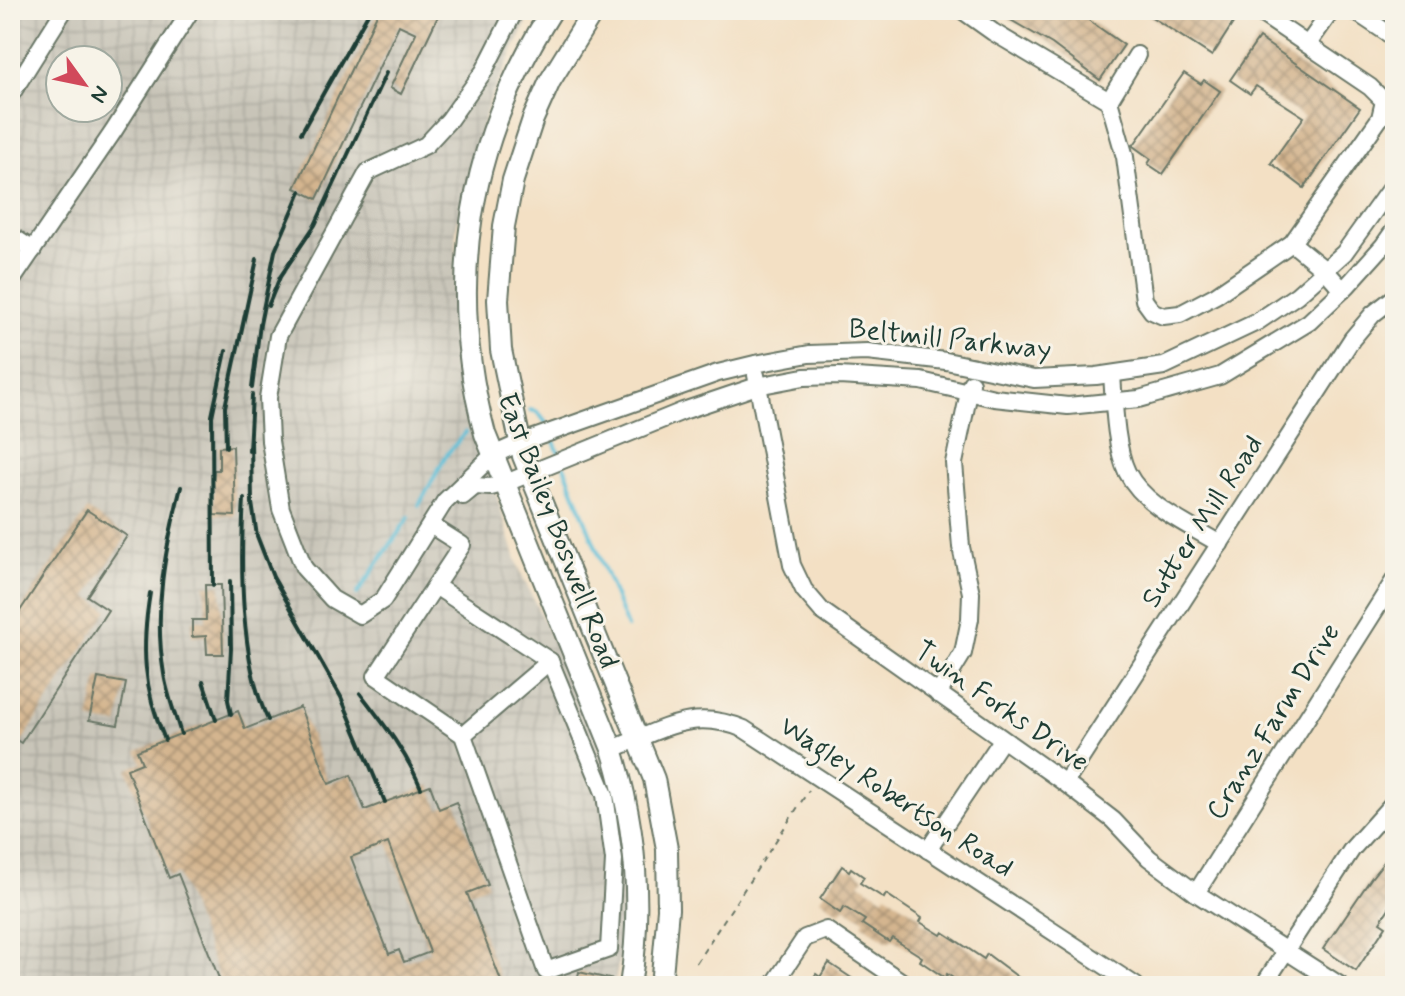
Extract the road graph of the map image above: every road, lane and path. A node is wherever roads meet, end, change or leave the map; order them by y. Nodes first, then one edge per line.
1 (64, 10) edge
2 (191, 10) edge
3 (515, 10) edge
4 (552, 10) edge
5 (962, 10) edge
6 (1256, 10) edge
7 (1332, 10) edge
8 (1353, 10) edge
9 (591, 14) edge
10 (1395, 38) edge
11 (1308, 44) junction
12 (1137, 55) dead end
13 (10, 96) edge
14 (1109, 101) junction
15 (1395, 182) edge
16 (1395, 229) edge
17 (10, 235) edge
18 (1292, 243) junction
19 (33, 250) junction
20 (1325, 270) junction
21 (10, 283) edge
22 (1343, 290) junction
23 (1395, 297) edge
24 (755, 364) junction
25 (975, 367) junction
26 (1112, 374) junction
27 (757, 386) junction
28 (969, 392) junction
29 (1114, 401) junction
30 (520, 443) junction
31 (493, 455) junction
32 (530, 473) junction
33 (506, 483) junction
34 (432, 526) junction
35 (1220, 544) junction
36 (1395, 579) edge
37 (443, 591) dead end
38 (550, 661) junction
39 (938, 694) junction
40 (463, 735) junction
41 (638, 739) junction
42 (1002, 740) junction
43 (612, 749) junction
44 (817, 777) junction
45 (1065, 783) junction
46 (1395, 801) edge
47 (928, 850) junction
48 (1196, 893) junction
49 (1285, 951) junction
50 (696, 963) dead end
51 (630, 986) edge
52 (661, 986) edge
53 (773, 986) edge
54 (908, 986) edge
55 (1136, 986) edge
56 (1263, 986) edge
57 (1341, 986) edge

1 - 13 street
2 - 19 street
3 - 34 street
4 - 31 main road, East Bailey Boswell Road
5 - 14 street
6 - 11 street
7 - 11 street
8 - 10 street
9 - 30 main road, East Bailey Boswell Road
11 - 18 street
12 - 14 street
14 - 18 street
15 - 20 street, Beltmill Parkway
16 - 22 street, Beltmill Parkway
17 - 19 street
18 - 20 street
19 - 21 street
20 - 22 street
20 - 26 street, Beltmill Parkway
22 - 29 street, Beltmill Parkway
23 - 35 street, Sutter Mill Road
24 - 25 street, Beltmill Parkway
24 - 27 street, Twin Forks Drive
24 - 30 street, Beltmill Parkway
25 - 26 street, Beltmill Parkway
25 - 28 street
26 - 29 street
27 - 28 street, Beltmill Parkway
27 - 32 street, Beltmill Parkway
27 - 39 street, Twin Forks Drive
28 - 29 street, Beltmill Parkway
28 - 39 street
29 - 35 street
30 - 31 street, Beltmill Parkway
30 - 32 main road, East Bailey Boswell Road
31 - 33 main road, East Bailey Boswell Road
31 - 34 street, Beltmill Parkway
32 - 33 street, Beltmill Parkway
32 - 41 main road, East Bailey Boswell Road
33 - 34 street, Beltmill Parkway
33 - 43 main road, East Bailey Boswell Road
34 - 40 street
35 - 45 street, Sutter Mill Road
36 - 48 street, Cranz Farm Drive
37 - 38 street
38 - 40 street
38 - 40 street
39 - 42 street, Twin Forks Drive
41 - 43 street, Wagley Robertson Road
41 - 44 street, Wagley Robertson Road
41 - 52 main road, East Bailey Boswell Road
42 - 45 street, Twin Forks Drive
42 - 47 street
43 - 51 main road, East Bailey Boswell Road
44 - 47 street, Wagley Robertson Road
44 - 50 path
45 - 48 street, Twin Forks Drive
46 - 49 street
47 - 55 street, Wagley Robertson Road
48 - 49 street, Twin Forks Drive
49 - 56 street
49 - 57 street, Twin Forks Drive
53 - 54 street

